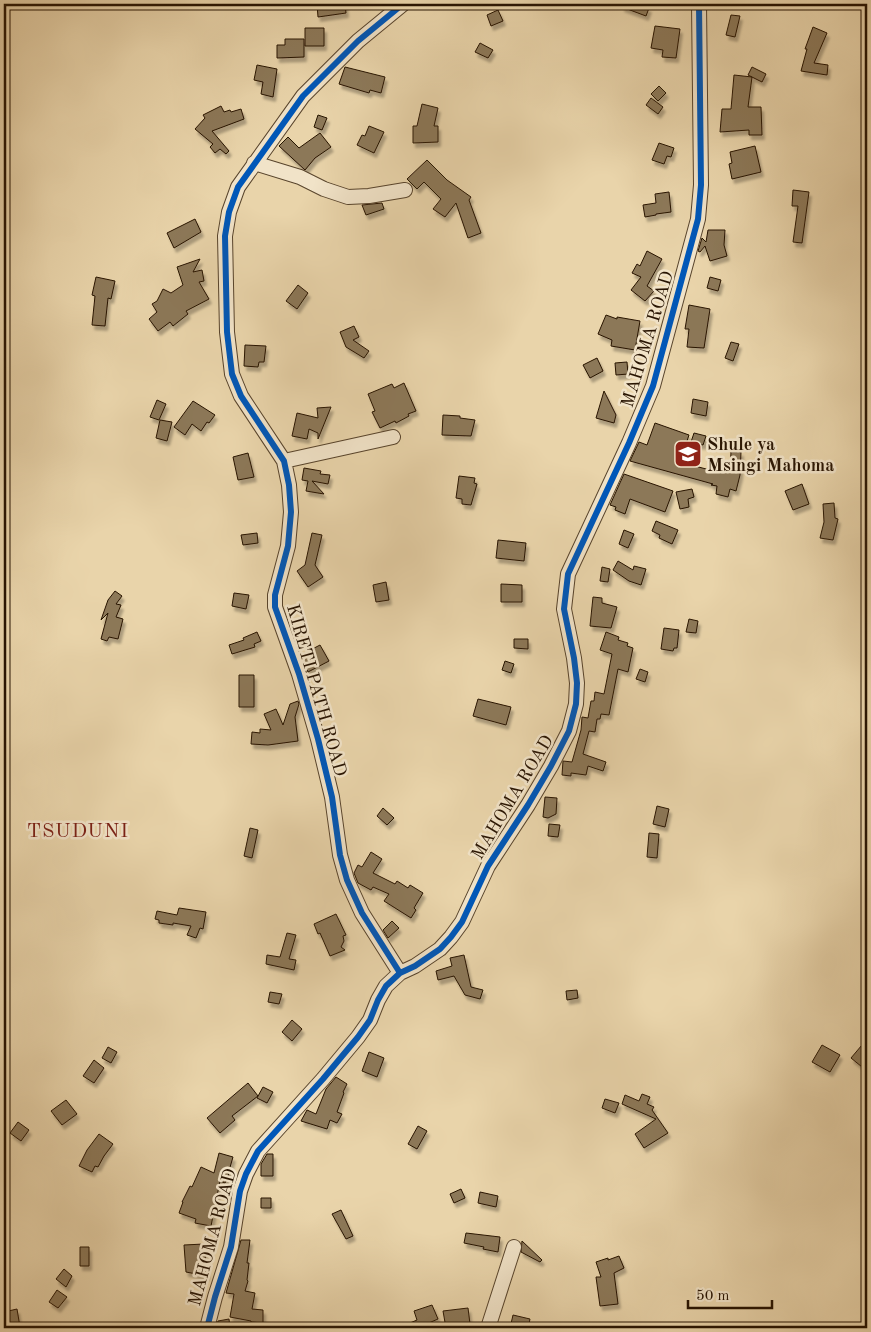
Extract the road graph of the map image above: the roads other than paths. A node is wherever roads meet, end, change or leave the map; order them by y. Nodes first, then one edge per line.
1 (403, 4) edge
2 (699, 4) edge
3 (254, 163) junction
4 (405, 190) dead end
5 (393, 437) dead end
6 (284, 461) junction
7 (400, 973) junction
8 (514, 1248) dead end
9 (207, 1328) edge
10 (488, 1328) edge

1 - 3 street, KIRETI PATH ROAD
2 - 7 street, MAHOMA ROAD
3 - 4 street
3 - 6 street, KIRETI PATH ROAD
5 - 6 street
6 - 7 street, KIRETI PATH ROAD
7 - 9 street, MAHOMA ROAD
8 - 10 street

